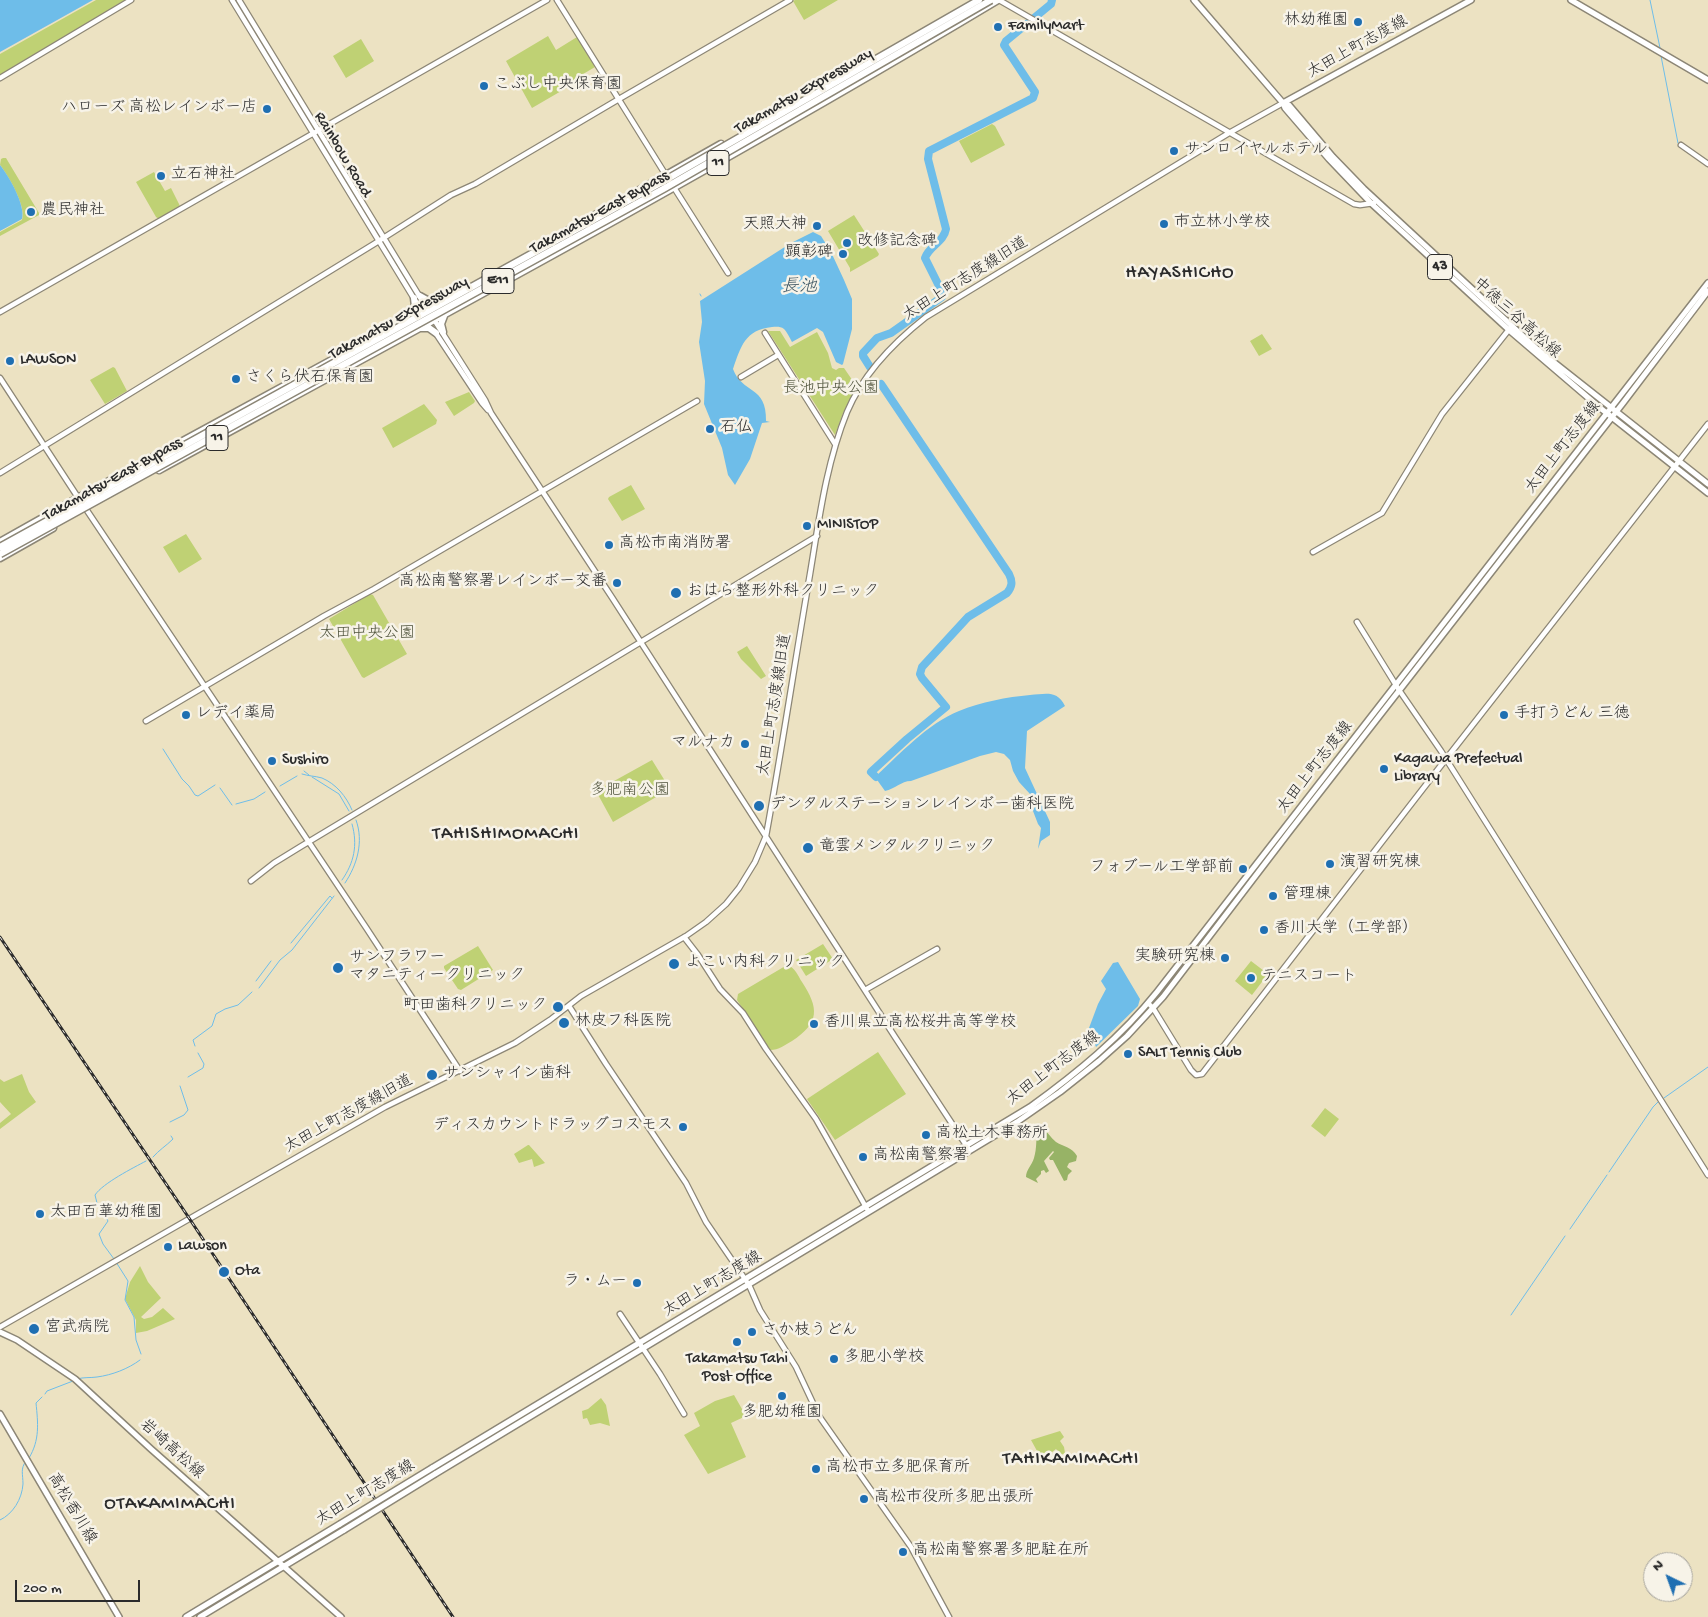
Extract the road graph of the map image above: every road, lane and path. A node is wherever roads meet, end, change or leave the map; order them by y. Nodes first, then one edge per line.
1 (132, 0) edge
2 (232, 0) edge
3 (239, 0) edge
4 (547, 0) edge
5 (557, 0) edge
6 (790, 0) edge
7 (973, 0) edge
8 (980, 0) edge
9 (991, 0) edge
10 (998, 0) edge
11 (1194, 0) edge
12 (1471, 0) edge
13 (1571, 0) edge
14 (0, 78) edge
15 (1708, 80) edge
16 (618, 98) junction
17 (1283, 103) junction
18 (320, 130) junction
19 (314, 133) junction
20 (1229, 133) junction
21 (1681, 145) dead end
22 (1708, 164) edge
23 (666, 175) junction
24 (674, 188) junction
25 (1378, 202) junction
26 (1371, 203) junction
27 (384, 238) junction
28 (380, 241) junction
29 (728, 273) dead end
30 (1708, 283) edge
31 (1708, 291) edge
32 (417, 297) junction
33 (441, 301) junction
34 (424, 310) junction
35 (0, 312) edge
36 (445, 314) junction
37 (410, 318) junction
38 (432, 322) junction
39 (420, 328) junction
40 (1510, 328) junction
41 (439, 333) junction
42 (765, 333) dead end
43 (778, 355) junction
44 (741, 377) dead end
45 (0, 378) edge
46 (697, 401) dead end
47 (1611, 407) junction
48 (1616, 412) junction
49 (1607, 413) junction
50 (1612, 417) junction
51 (1708, 424) edge
52 (834, 444) junction
53 (44, 447) junction
54 (1679, 462) junction
55 (1675, 467) junction
56 (0, 473) edge
57 (1708, 484) edge
58 (542, 491) junction
59 (1708, 493) edge
60 (78, 498) junction
61 (86, 510) junction
62 (817, 536) junction
63 (0, 542) edge
64 (0, 547) edge
65 (1313, 552) dead end
66 (0, 554) edge
67 (0, 558) edge
68 (1356, 622) dead end
69 (641, 642) junction
70 (205, 686) junction
71 (1398, 687) junction
72 (146, 721) dead end
73 (1446, 759) junction
74 (766, 836) junction
75 (309, 842) junction
76 (251, 881) dead end
77 (684, 937) junction
78 (937, 949) dead end
79 (865, 990) junction
80 (1148, 1004) junction
81 (569, 1006) junction
82 (1153, 1008) junction
83 (460, 1071) junction
84 (966, 1145) junction
85 (970, 1151) junction
86 (926, 1173) junction
87 (1708, 1175) edge
88 (867, 1210) junction
89 (745, 1280) junction
90 (749, 1285) junction
91 (620, 1314) dead end
92 (0, 1327) edge
93 (0, 1332) edge
94 (640, 1343) junction
95 (644, 1349) junction
96 (0, 1414) edge
97 (684, 1414) dead end
98 (278, 1562) junction
99 (284, 1566) junction
100 (119, 1617) edge
101 (186, 1617) edge
102 (200, 1617) edge
103 (341, 1617) edge
104 (949, 1617) edge

1 - 14 street
2 - 19 street, Rainbow Road
3 - 18 street, Rainbow Road
4 - 18 street
5 - 16 street
6 - 16 street
7 - 23 highway, Takamatsu-East Bypass / 11
8 - 64 highway, Takamatsu Expressway / E11, bridge
9 - 66 highway, Takamatsu Expressway / E11, bridge
10 - 20 street
10 - 24 highway, Takamatsu-East Bypass / 11
11 - 17 main road, 中徳三谷高松線 / 43
12 - 17 main road, 太田上町志度線
13 - 15 main road
16 - 23 street
16 - 27 street
17 - 20 street, 太田上町志度線旧道
17 - 25 main road, 中徳三谷高松線 / 43
17 - 26 main road, 中徳三谷高松線 / 43
18 - 19 street
18 - 27 street, Rainbow Road
19 - 28 street, Rainbow Road
19 - 35 street
20 - 26 street
20 - 52 street, 太田上町志度線旧道
21 - 22 street
23 - 24 street
23 - 33 highway, Takamatsu-East Bypass / 11
24 - 29 street
24 - 36 highway, Takamatsu-East Bypass / 11
25 - 26 street
25 - 40 main road, 中徳三谷高松線 / 43
26 - 40 main road, 中徳三谷高松線 / 43
27 - 28 street
27 - 32 street, Rainbow Road
28 - 32 street, Rainbow Road
28 - 53 street
30 - 47 main road, 太田上町志度線
31 - 48 main road, 太田上町志度線
32 - 33 highway
32 - 34 street, Rainbow Road
32 - 37 highway
33 - 34 highway, Takamatsu-East Bypass / 11
34 - 37 highway, Takamatsu-East Bypass / 11
34 - 38 street, Rainbow Road
36 - 38 highway, Takamatsu-East Bypass / 11
36 - 41 highway
37 - 60 highway, Takamatsu-East Bypass / 11
38 - 39 highway, Takamatsu-East Bypass / 11
38 - 41 street, Rainbow Road
39 - 41 highway
39 - 61 highway, Takamatsu-East Bypass / 11
40 - 47 main road, 中徳三谷高松線 / 43
40 - 49 main road, 中徳三谷高松線 / 43
40 - 65 street
41 - 58 street, Rainbow Road
42 - 43 street
43 - 44 street
43 - 52 street
45 - 53 street
46 - 58 street
47 - 48 main road, 中徳三谷高松線 / 43
47 - 49 main road, 太田上町志度線
48 - 50 main road, 太田上町志度線
48 - 54 main road, 中徳三谷高松線 / 43
49 - 50 main road, 中徳三谷高松線 / 43
49 - 71 main road, 太田上町志度線
50 - 55 main road, 中徳三谷高松線 / 43
50 - 71 main road, 太田上町志度線
51 - 54 street
52 - 62 street, 太田上町志度線旧道
53 - 56 street
53 - 60 street
54 - 55 street
54 - 57 main road, 中徳三谷高松線 / 43
55 - 59 main road, 中徳三谷高松線 / 43
55 - 73 street
58 - 69 street, Rainbow Road
58 - 70 street
60 - 61 street
60 - 63 highway, Takamatsu-East Bypass / 11
61 - 67 highway, Takamatsu-East Bypass / 11
61 - 70 street
62 - 69 street
62 - 74 street, 太田上町志度線旧道
68 - 71 street
69 - 74 street, Rainbow Road
69 - 75 street
70 - 72 street
70 - 75 street
71 - 73 street
71 - 80 main road, 太田上町志度線
71 - 82 main road, 太田上町志度線
73 - 82 street
73 - 87 street
74 - 77 street, 太田上町志度線旧道
74 - 79 street, Rainbow Road
75 - 76 street
75 - 83 street
77 - 81 street, 太田上町志度線旧道
77 - 88 street
78 - 79 street
79 - 84 street, Rainbow Road
80 - 82 street
80 - 84 main road, 太田上町志度線
81 - 83 street, 太田上町志度線旧道
81 - 89 street
82 - 85 main road, 太田上町志度線
83 - 92 street, 太田上町志度線旧道
84 - 85 street, Rainbow Road
84 - 86 main road, 太田上町志度線
85 - 86 main road, 太田上町志度線
86 - 88 main road, 太田上町志度線
88 - 89 main road, 太田上町志度線
88 - 90 main road, 太田上町志度線
89 - 90 street
89 - 94 main road, 太田上町志度線
90 - 95 main road, 太田上町志度線
90 - 104 street
91 - 94 street
93 - 98 main road, 岩崎高松線
94 - 95 street
94 - 98 main road, 太田上町志度線, bridge
95 - 97 street
95 - 99 main road, 太田上町志度線, bridge
96 - 100 main road, 高松香川線
98 - 99 main road, 岩崎高松線
98 - 101 main road, 太田上町志度線
99 - 102 main road, 太田上町志度線
99 - 103 main road, 岩崎高松線

